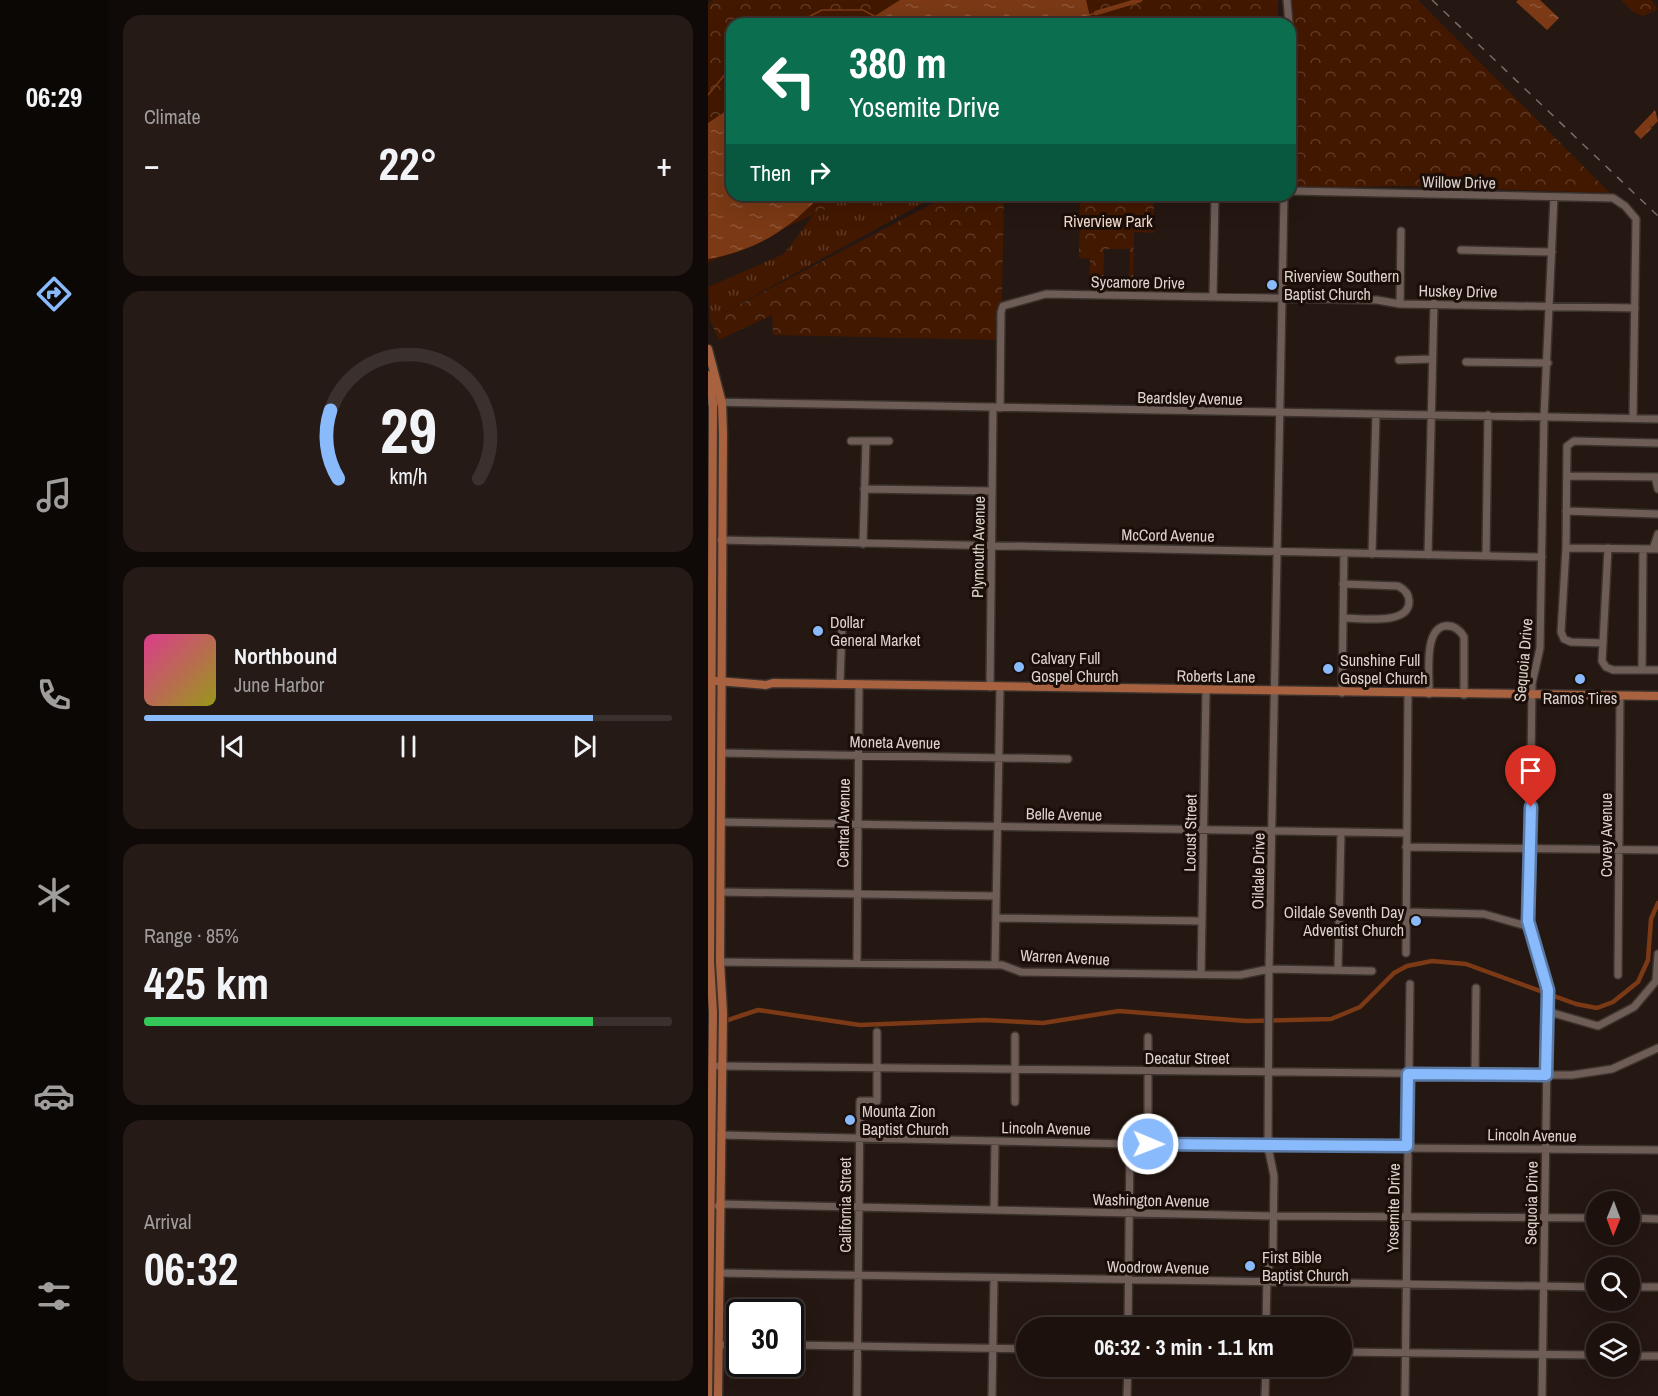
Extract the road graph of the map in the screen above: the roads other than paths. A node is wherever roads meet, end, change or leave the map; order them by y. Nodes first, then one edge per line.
1 (1287, 0) edge
2 (1288, 18) edge
3 (1296, 191) edge
4 (1554, 197) junction
5 (1215, 201) edge
6 (1284, 201) edge
7 (1401, 231) dead end
8 (1461, 250) dead end
9 (1552, 252) junction
10 (1213, 297) junction
11 (1281, 298) junction
12 (1434, 303) junction
13 (1400, 304) junction
14 (1550, 307) junction
15 (1635, 308) junction
16 (1001, 312) joint
17 (708, 349) edge
18 (1432, 359) junction
19 (1398, 360) dead end
20 (1466, 362) dead end
21 (1548, 363) junction
22 (708, 375) edge
23 (714, 403) edge
24 (996, 407) junction
25 (1280, 413) junction
26 (1376, 414) junction
27 (1432, 414) junction
28 (1488, 415) junction
29 (1544, 417) junction
30 (1633, 418) junction
31 (1658, 418) edge
32 (851, 441) dead end
33 (866, 441) junction
34 (889, 441) dead end
35 (1658, 442) edge
36 (1567, 476) junction
37 (1656, 477) edge
38 (864, 489) junction
39 (1658, 489) edge
40 (992, 491) junction
41 (1566, 512) junction
42 (1658, 514) edge
43 (711, 518) junction
44 (1658, 534) edge
45 (721, 540) junction
46 (709, 542) edge
47 (863, 544) junction
48 (991, 546) junction
49 (1566, 548) junction
50 (1608, 548) junction
51 (1643, 549) junction
52 (1656, 549) edge
53 (1277, 552) junction
54 (1344, 553) junction
55 (1372, 554) junction
56 (1428, 555) junction
57 (1486, 555) junction
58 (721, 557) junction
59 (1542, 557) junction
60 (1343, 584) junction
61 (1343, 618) junction
62 (842, 626) dead end
63 (1603, 643) junction
64 (1642, 670) junction
65 (1658, 670) edge
66 (710, 681) edge
67 (724, 682) junction
68 (840, 684) junction
69 (859, 684) junction
70 (990, 687) junction
71 (1000, 688) junction
72 (1206, 691) junction
73 (1275, 692) junction
74 (1342, 693) junction
75 (1408, 694) junction
76 (1429, 694) junction
77 (1464, 695) junction
78 (1533, 695) junction
79 (1620, 696) junction
80 (1658, 696) edge
81 (710, 753) edge
82 (722, 753) junction
83 (858, 754) junction
84 (999, 757) junction
85 (1068, 759) dead end
86 (722, 779) junction
87 (710, 822) edge
88 (721, 822) junction
89 (857, 824) junction
90 (998, 826) junction
91 (1203, 830) junction
92 (1272, 831) junction
93 (1341, 832) junction
94 (1406, 833) junction
95 (1406, 847) junction
96 (1530, 848) junction
97 (1619, 849) junction
98 (1658, 850) edge
99 (721, 892) junction
100 (856, 893) junction
101 (996, 896) junction
102 (1407, 912) junction
103 (996, 918) junction
104 (1202, 921) junction
105 (1530, 927) junction
106 (710, 941) junction
107 (1406, 953) dead end
108 (1658, 954) edge
109 (709, 962) edge
110 (720, 962) junction
111 (857, 963) junction
112 (995, 965) junction
113 (1269, 969) junction
114 (1338, 970) junction
115 (1372, 971) dead end
116 (1200, 974) junction
117 (1618, 975) dead end
118 (721, 982) junction
119 (1410, 984) dead end
120 (1476, 988) dead end
121 (1546, 1011) junction
122 (877, 1032) dead end
123 (1015, 1036) dead end
124 (1148, 1037) dead end
125 (1658, 1048) edge
126 (711, 1066) junction
127 (722, 1066) junction
128 (877, 1068) junction
129 (1015, 1069) junction
130 (1148, 1072) junction
131 (1269, 1072) junction
132 (1408, 1074) junction
133 (1475, 1075) junction
134 (1546, 1075) junction
135 (1015, 1102) dead end
136 (709, 1122) edge
137 (859, 1137) junction
138 (721, 1139) junction
139 (995, 1141) junction
140 (1130, 1144) junction
141 (1148, 1144) junction
142 (1407, 1146) junction
143 (1268, 1147) junction
144 (1545, 1148) junction
145 (1658, 1150) edge
146 (709, 1172) edge
147 (720, 1204) junction
148 (859, 1206) junction
149 (994, 1209) junction
150 (1130, 1213) junction
151 (1407, 1215) junction
152 (709, 1216) edge
153 (1274, 1216) junction
154 (1544, 1217) junction
155 (1586, 1218) edge
156 (1640, 1218) edge
157 (1658, 1219) edge
158 (720, 1273) junction
159 (858, 1275) junction
160 (994, 1278) junction
161 (1129, 1280) junction
162 (1267, 1283) junction
163 (1406, 1284) junction
164 (1544, 1286) junction
165 (1586, 1287) edge
166 (1640, 1287) edge
167 (1658, 1287) edge
168 (1128, 1317) edge
169 (1266, 1317) edge
170 (719, 1345) junction
171 (726, 1345) edge
172 (804, 1346) edge
173 (858, 1346) junction
174 (993, 1349) junction
175 (1016, 1349) edge
176 (1352, 1352) edge
177 (1405, 1353) junction
178 (1543, 1355) junction
179 (1586, 1355) edge
180 (1640, 1356) edge
181 (1658, 1356) edge
182 (1128, 1377) edge
183 (1266, 1377) edge
184 (708, 1396) edge
185 (718, 1396) edge
186 (857, 1396) edge
187 (992, 1396) edge
188 (1127, 1396) edge
189 (1265, 1396) edge
190 (1405, 1396) edge
191 (1542, 1396) edge

1 - 2 street
3 - 4 street, Willow Drive
4 - 9 street, Sequoia Drive
4 - 15 street, Willow Drive
5 - 10 street
6 - 11 street, Oildale Drive
7 - 13 street
8 - 9 street
9 - 14 street, Sequoia Drive
10 - 11 street, Sycamore Drive
10 - 16 street, Sycamore Drive
11 - 13 street, Huskey Drive
11 - 25 street, Oildale Drive
12 - 13 street, Huskey Drive
12 - 14 street, Huskey Drive
12 - 18 street
14 - 15 street, Huskey Drive
14 - 21 street, Sequoia Drive
15 - 30 street
16 - 24 street, Plymouth Avenue
17 - 23 main road
18 - 19 street
18 - 27 street
20 - 21 street
21 - 29 street, Sequoia Drive
22 - 23 main road
23 - 24 street, Beardsley Avenue
23 - 43 main road
23 - 45 main road
24 - 25 street, Beardsley Avenue
24 - 40 street, Plymouth Avenue
25 - 26 street, Beardsley Avenue
25 - 53 street, Oildale Drive
26 - 27 street, Beardsley Avenue
26 - 55 street
27 - 28 street, Beardsley Avenue
27 - 56 street
28 - 29 street, Beardsley Avenue
28 - 57 street
29 - 30 street, Beardsley Avenue
29 - 59 street, Sequoia Drive
30 - 31 street, Beardsley Avenue
32 - 33 street
33 - 34 street
33 - 38 street
35 - 36 street
36 - 37 street
36 - 41 street
37 - 39 street
38 - 40 street
38 - 47 street
40 - 48 street, Plymouth Avenue
41 - 42 street
41 - 49 street
43 - 45 main road
43 - 46 main road
44 - 52 street
45 - 47 street, McCord Avenue
45 - 58 main road
46 - 58 main road
46 - 66 main road
47 - 48 street, McCord Avenue
48 - 53 street, McCord Avenue
48 - 70 street, Plymouth Avenue
49 - 50 street
49 - 63 street
50 - 51 street
50 - 63 street
51 - 52 street
51 - 64 street
53 - 54 street, McCord Avenue
53 - 73 street, Oildale Drive
54 - 55 street, McCord Avenue
54 - 60 street
55 - 56 street, McCord Avenue
56 - 57 street, McCord Avenue
57 - 59 street, McCord Avenue
58 - 67 main road
59 - 78 street, Sequoia Drive
60 - 61 street
60 - 61 street
61 - 74 street
62 - 68 street
63 - 64 street
64 - 65 street
66 - 67 main road, Roberts Lane
66 - 81 main road
67 - 68 main road, Roberts Lane
67 - 82 main road
68 - 69 main road, Roberts Lane
69 - 70 main road, Roberts Lane
69 - 83 street, Central Avenue
70 - 71 main road, Roberts Lane
71 - 72 main road, Roberts Lane
71 - 84 street
72 - 73 main road, Roberts Lane
72 - 91 street, Locust Street
73 - 74 main road, Roberts Lane
73 - 92 street, Oildale Drive
74 - 75 main road, Roberts Lane
75 - 76 main road, Roberts Lane
75 - 94 street
76 - 77 main road, Roberts Lane
76 - 77 street
77 - 78 main road, Roberts Lane
78 - 79 main road, Roberts Lane
78 - 96 street, Sequoia Drive
79 - 80 main road, Roberts Lane
79 - 97 street, Covey Avenue
81 - 86 main road
81 - 87 main road
82 - 83 street, Moneta Avenue
82 - 86 main road
83 - 84 street, Moneta Avenue
83 - 89 street, Central Avenue
84 - 85 street, Moneta Avenue
84 - 90 street
86 - 88 main road
87 - 106 main road
88 - 89 street, Belle Avenue
88 - 99 main road
89 - 90 street, Belle Avenue
89 - 100 street, Central Avenue
90 - 91 street, Belle Avenue
90 - 101 street
91 - 92 street, Belle Avenue
91 - 104 street, Locust Street
92 - 93 street, Belle Avenue
92 - 113 street, Oildale Drive
93 - 94 street, Belle Avenue
93 - 114 street
94 - 95 street
95 - 96 street
95 - 102 street
96 - 97 street
96 - 105 street, Sequoia Drive
97 - 98 street
97 - 117 street, Covey Avenue
99 - 100 street
99 - 110 main road
100 - 101 street
100 - 111 street, Central Avenue
101 - 103 street
102 - 105 street
102 - 107 street
103 - 104 street
103 - 112 street
104 - 116 street, Locust Street
105 - 121 street, Sequoia Drive
106 - 109 main road
106 - 110 main road
108 - 121 street
109 - 118 main road
109 - 126 main road
110 - 111 street, Warren Avenue
110 - 118 main road
111 - 112 street, Warren Avenue
112 - 116 street, Warren Avenue
113 - 114 street, Warren Avenue
113 - 116 street, Warren Avenue
113 - 131 street, Oildale Drive
114 - 115 street, Warren Avenue
118 - 127 main road
119 - 132 street, Yosemite Drive
120 - 133 street
121 - 134 street, Sequoia Drive
122 - 128 street, California Street
123 - 129 street
124 - 130 street
125 - 134 street, Decatur Street
126 - 127 street, Decatur Street
126 - 136 main road
127 - 128 street, Decatur Street
127 - 138 main road
128 - 129 street, Decatur Street
128 - 137 street, California Street
129 - 130 street, Decatur Street
129 - 135 street
130 - 131 street, Decatur Street
130 - 141 street
131 - 132 street, Decatur Street
131 - 143 street, Oildale Drive
132 - 133 street, Decatur Street
132 - 142 street, Yosemite Drive
133 - 134 street, Decatur Street
134 - 144 street, Sequoia Drive
136 - 138 main road
136 - 146 main road
137 - 138 street, Lincoln Avenue
137 - 139 street, Lincoln Avenue
137 - 148 street, California Street
138 - 147 main road
139 - 140 street, Lincoln Avenue
139 - 149 street
140 - 141 street, Lincoln Avenue
140 - 150 street
141 - 143 street, Lincoln Avenue
142 - 143 street, Lincoln Avenue
142 - 144 street, Lincoln Avenue
142 - 151 street, Yosemite Drive
143 - 153 street, Oildale Drive
144 - 145 street, Lincoln Avenue
144 - 154 street, Sequoia Drive
146 - 152 main road
147 - 148 street, Washington Avenue
147 - 152 street
147 - 158 main road
148 - 149 street, Washington Avenue
148 - 159 street, California Street
149 - 150 street, Washington Avenue
150 - 153 street, Washington Avenue
150 - 161 street
151 - 153 street, Washington Avenue
151 - 154 street, Washington Avenue
151 - 163 street, Yosemite Drive
152 - 184 main road
153 - 162 street, Oildale Drive
154 - 155 street, Washington Avenue
154 - 164 street, Sequoia Drive
156 - 157 street
158 - 159 street, Woodrow Avenue
158 - 170 main road
159 - 160 street, Woodrow Avenue
159 - 173 street, California Street
160 - 161 street, Woodrow Avenue
160 - 174 street
161 - 162 street, Woodrow Avenue
161 - 168 street
162 - 163 street, Woodrow Avenue
162 - 169 street, Oildale Drive
163 - 164 street, Woodrow Avenue
163 - 177 street, Yosemite Drive
164 - 165 street, Woodrow Avenue
164 - 178 street, Sequoia Drive
166 - 167 street
170 - 171 street
170 - 185 main road
172 - 173 street
173 - 174 street
173 - 186 street, California Street
174 - 175 street
174 - 187 street
176 - 177 street
177 - 178 street
177 - 190 street, Yosemite Drive
178 - 179 street
178 - 191 street, Sequoia Drive
180 - 181 street
182 - 188 street
183 - 189 street

